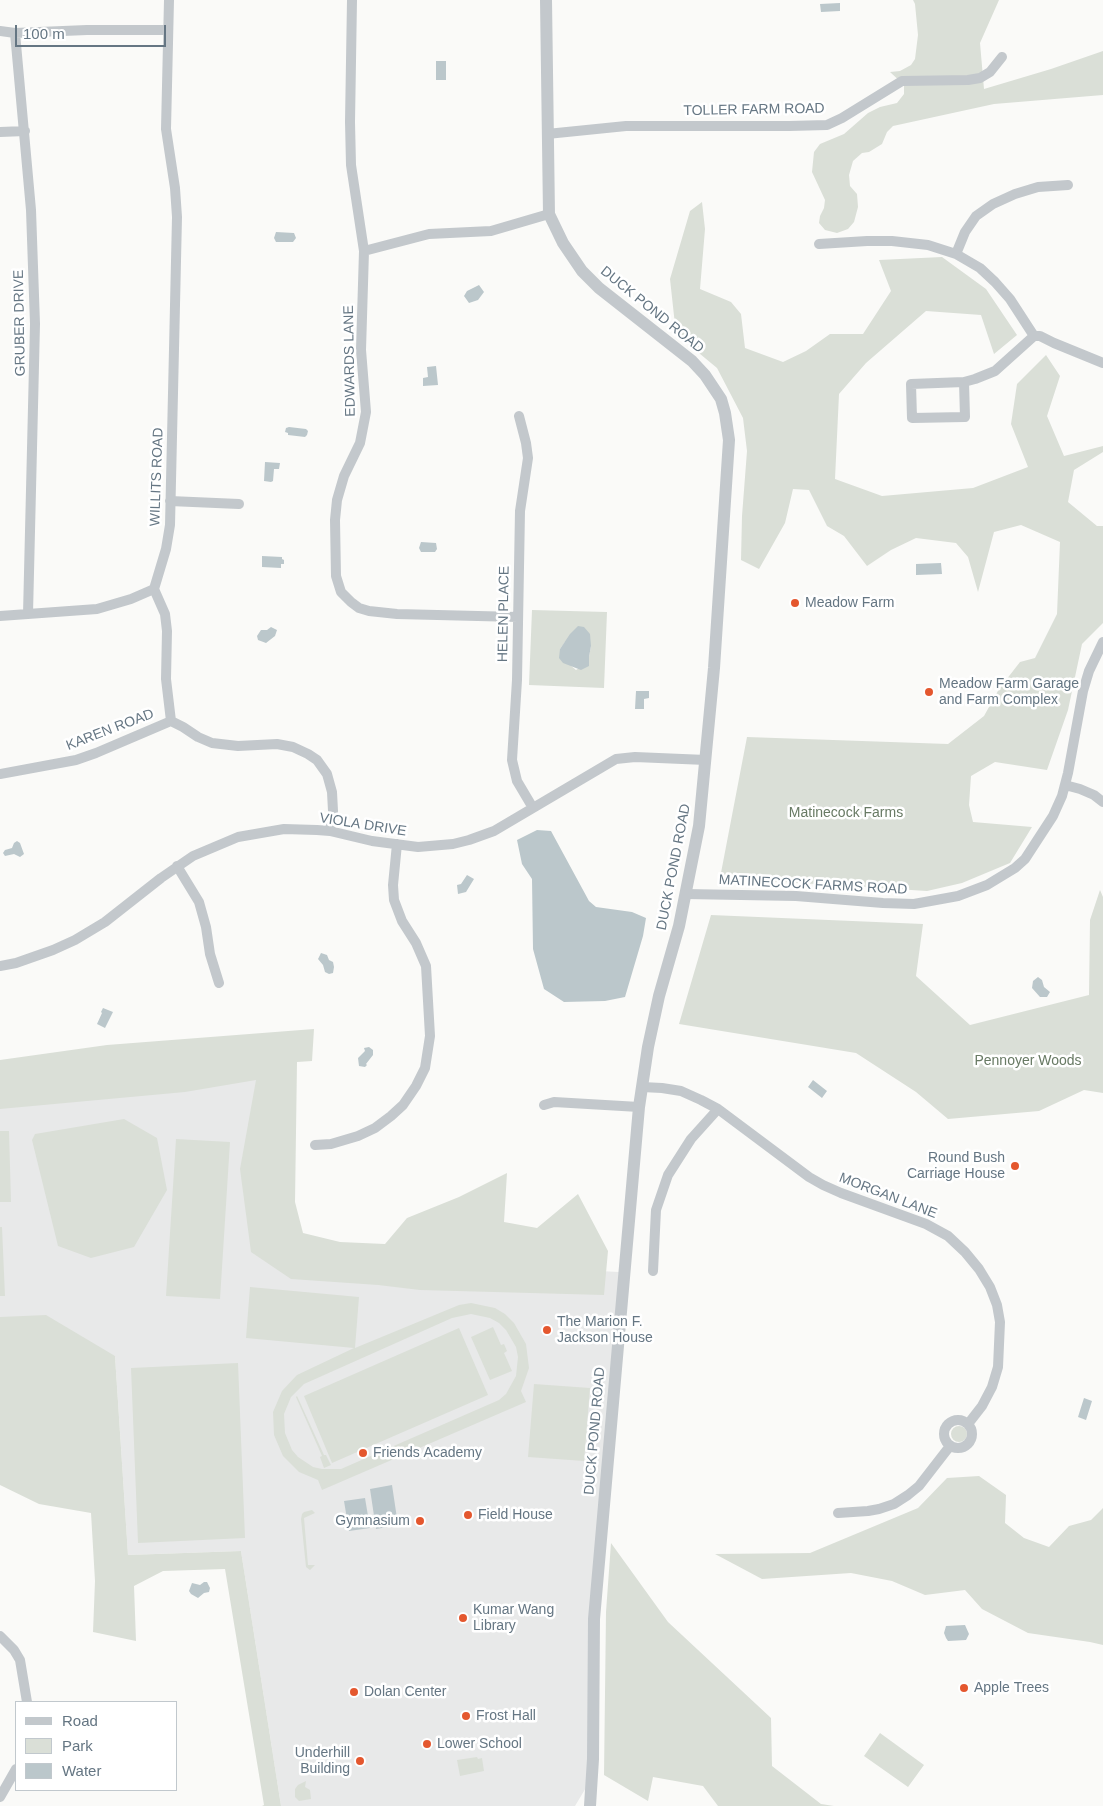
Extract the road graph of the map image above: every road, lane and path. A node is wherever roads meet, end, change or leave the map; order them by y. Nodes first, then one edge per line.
1 (169, 0) edge
2 (352, 0) edge
3 (546, 0) edge
4 (168, 30) junction
5 (0, 31) edge
6 (15, 33) junction
7 (1002, 57) dead end
8 (25, 131) junction
9 (0, 132) edge
10 (547, 134) junction
11 (1068, 185) dead end
12 (549, 214) junction
13 (820, 244) dead end
14 (364, 251) junction
15 (956, 254) junction
16 (1034, 336) junction
17 (1103, 363) edge
18 (964, 382) junction
19 (519, 416) dead end
20 (170, 502) junction
21 (239, 504) dead end
22 (154, 588) junction
23 (28, 614) junction
24 (0, 616) edge
25 (518, 617) junction
26 (1103, 642) edge
27 (171, 721) junction
28 (706, 760) junction
29 (0, 774) edge
30 (1065, 785) junction
31 (1103, 802) edge
32 (533, 808) junction
33 (330, 831) junction
34 (397, 844) junction
35 (177, 866) junction
36 (686, 894) junction
37 (0, 966) edge
38 (219, 982) dead end
39 (642, 1087) junction
40 (544, 1106) dead end
41 (639, 1107) junction
42 (718, 1109) junction
43 (315, 1145) dead end
44 (653, 1271) dead end
45 (968, 1424) junction
46 (950, 1446) junction
47 (838, 1513) dead end
48 (0, 1636) edge
49 (27, 1701) edge
50 (15, 1770) edge
51 (591, 1786) junction
52 (0, 1797) edge
53 (581, 1806) edge
54 (590, 1806) edge

1 - 4 street, WILLITS ROAD
2 - 14 street, EDWARDS LANE
3 - 10 street, DUCK POND ROAD
4 - 6 street
4 - 20 street, WILLITS ROAD
5 - 6 street
6 - 8 street, GRUBER DRIVE
7 - 10 street, TOLLER FARM ROAD
8 - 9 street
8 - 23 street, GRUBER DRIVE
10 - 12 street, DUCK POND ROAD
11 - 15 street
12 - 14 street
12 - 28 street, DUCK POND ROAD
13 - 15 street
14 - 25 street, EDWARDS LANE
15 - 16 street
16 - 17 street
16 - 18 street
18 - 18 street
19 - 25 street, HELEN PLACE
20 - 21 street
20 - 22 street, WILLITS ROAD
22 - 23 street
22 - 27 street
23 - 24 street
25 - 32 street, HELEN PLACE
26 - 30 street, MATINECOCK FARMS ROAD
27 - 29 street, KAREN ROAD
27 - 33 street
28 - 32 street, VIOLA DRIVE
28 - 36 street, DUCK POND ROAD
30 - 31 street
30 - 36 street, MATINECOCK FARMS ROAD
32 - 34 street, VIOLA DRIVE
33 - 34 street, VIOLA DRIVE
33 - 35 street, VIOLA DRIVE
34 - 43 street
35 - 37 street, VIOLA DRIVE
35 - 38 street
36 - 39 street, DUCK POND ROAD
39 - 41 street, DUCK POND ROAD
39 - 42 street, MORGAN LANE
40 - 41 street
41 - 51 street, DUCK POND ROAD
42 - 44 street
42 - 45 street, MORGAN LANE
45 - 46 street, MORGAN LANE
45 - 46 street
46 - 47 street
48 - 49 street
50 - 52 street
51 - 53 street
51 - 54 street, DUCK POND ROAD

